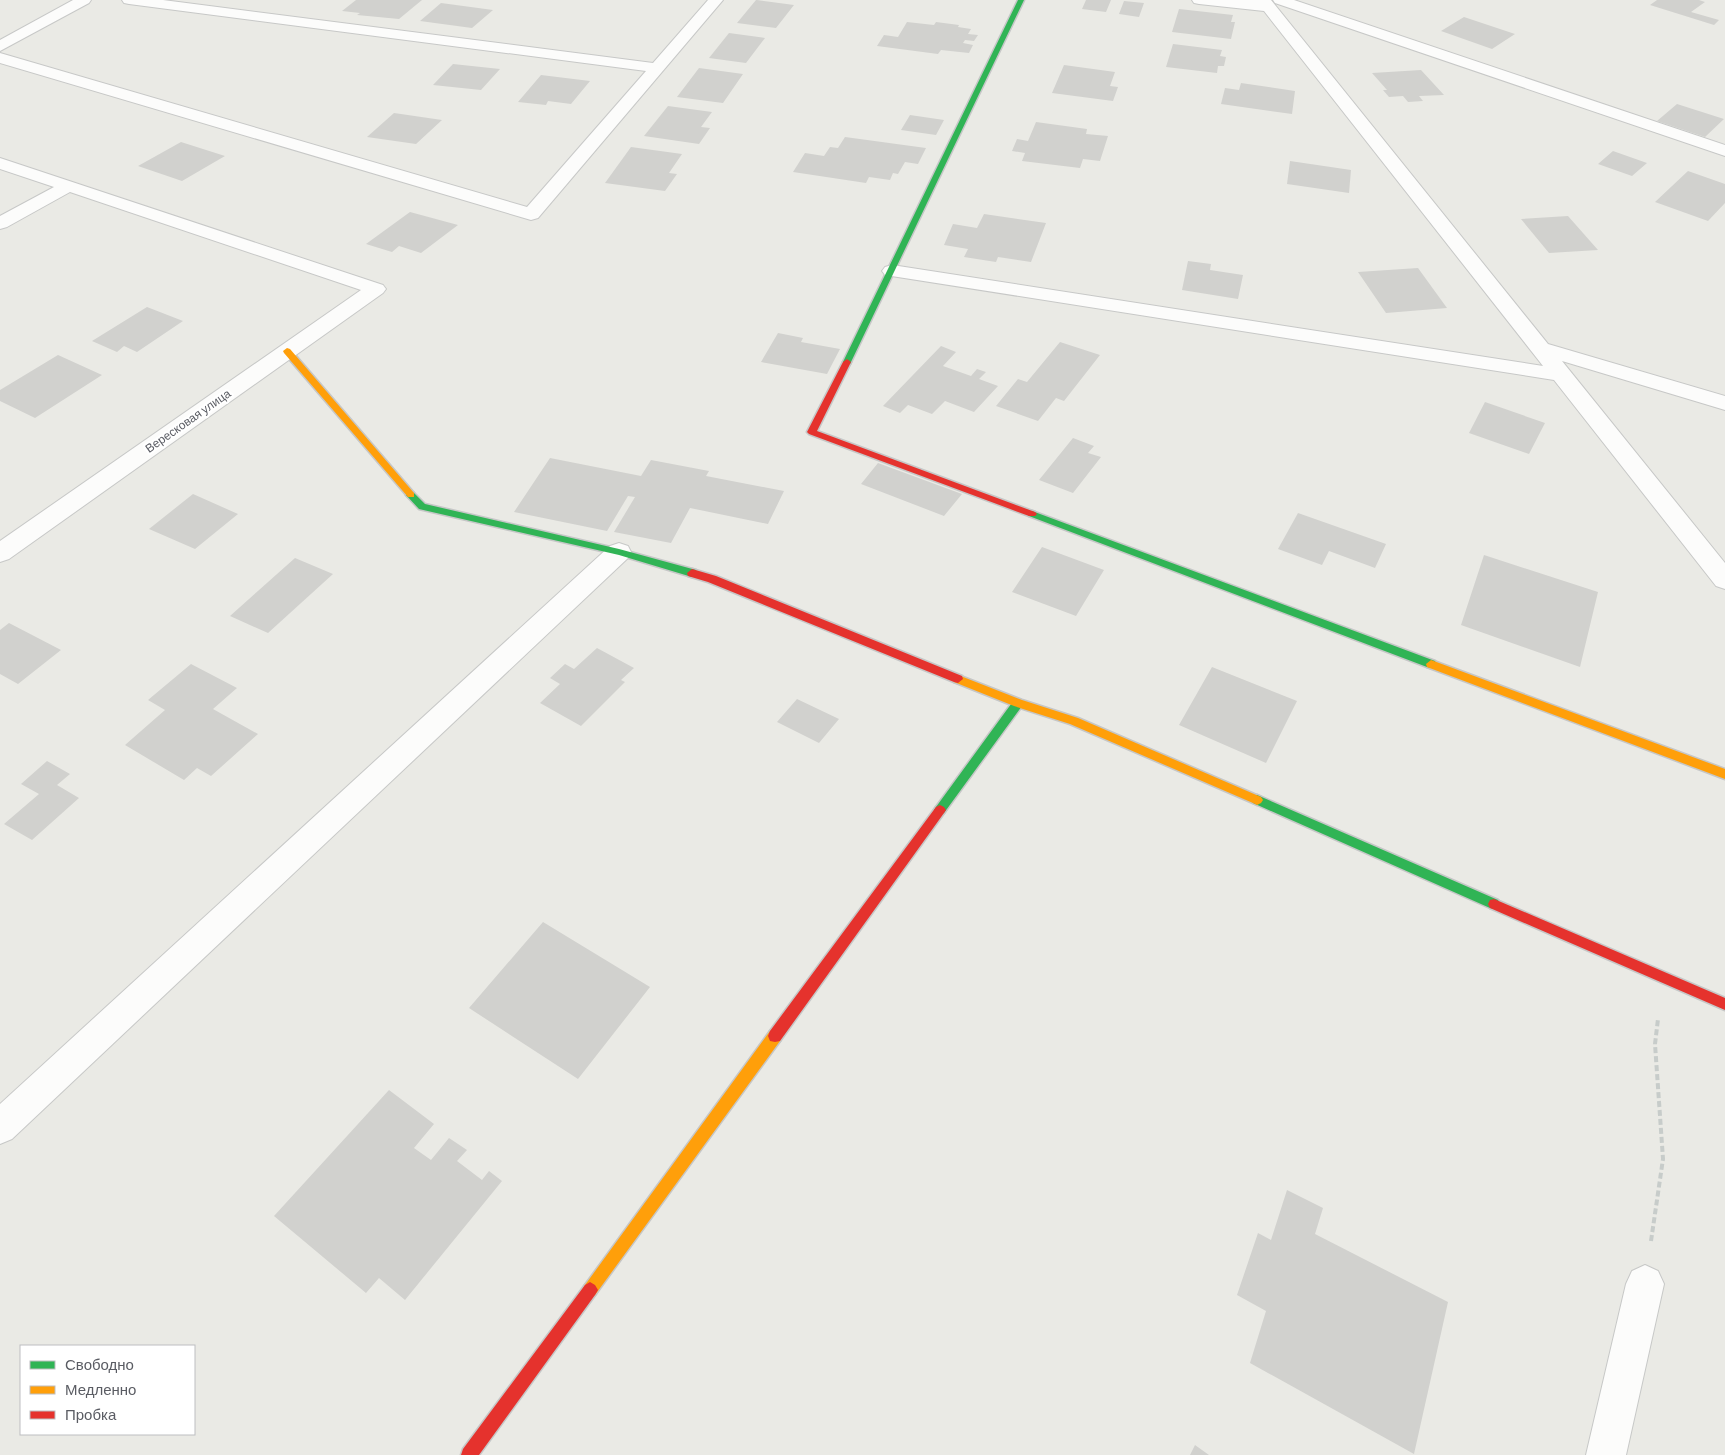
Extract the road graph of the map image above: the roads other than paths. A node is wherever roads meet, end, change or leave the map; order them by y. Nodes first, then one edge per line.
1 (84, 0) edge
2 (129, 0) edge
3 (716, 0) edge
4 (1021, 0) edge
5 (1199, 0) edge
6 (1270, 2) edge
7 (0, 46) edge
8 (0, 58) edge
9 (657, 68) junction
10 (1725, 152) edge
11 (0, 162) edge
12 (69, 186) junction
13 (0, 223) edge
14 (892, 271) junction
15 (1540, 348) junction
16 (287, 350) junction
17 (1561, 375) junction
18 (1725, 403) edge
19 (619, 552) junction
20 (0, 553) edge
21 (1725, 580) edge
22 (1018, 703) junction
23 (1725, 774) edge
24 (1725, 1004) edge
25 (0, 1127) edge
26 (1645, 1284) road end
27 (469, 1455) edge
28 (1606, 1455) edge

1 - 7 street
2 - 9 street
3 - 9 street
4 - 14 street
5 - 6 street
6 - 10 street
6 - 15 street
8 - 9 street
11 - 12 street
12 - 13 street
12 - 16 street, Вересковая улица
14 - 17 street
14 - 23 street
15 - 17 street
15 - 18 street
16 - 19 street
16 - 20 street, Вересковая улица
17 - 21 street
19 - 22 street
19 - 25 street
22 - 24 street
22 - 27 street
26 - 28 street

